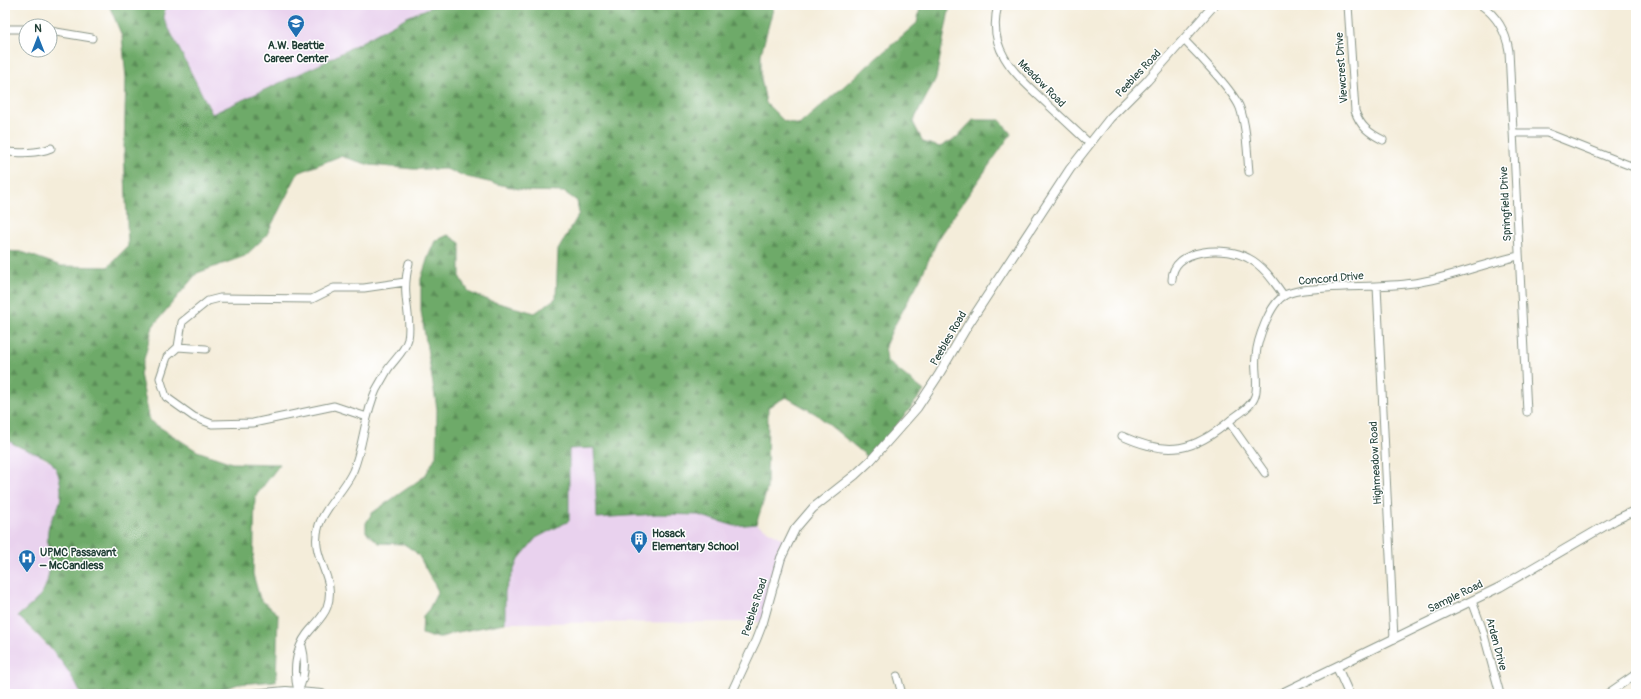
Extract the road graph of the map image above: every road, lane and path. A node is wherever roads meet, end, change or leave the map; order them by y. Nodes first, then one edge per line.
1 (998, 5) edge
2 (1214, 5) edge
3 (1348, 5) edge
4 (1480, 5) edge
5 (5, 28) edge
6 (18, 29) edge
7 (58, 32) edge
8 (92, 38) dead end
9 (1184, 40) junction
10 (1513, 132) junction
11 (1383, 140) dead end
12 (1089, 143) junction
13 (52, 148) dead end
14 (5, 152) edge
15 (1636, 168) edge
16 (1249, 172) dead end
17 (1519, 256) junction
18 (409, 263) dead end
19 (1172, 280) dead end
20 (405, 282) junction
21 (1377, 286) junction
22 (1284, 296) junction
23 (178, 347) junction
24 (206, 349) dead end
25 (1527, 412) dead end
26 (366, 417) junction
27 (1229, 422) junction
28 (1122, 436) dead end
29 (1265, 473) dead end
30 (1636, 510) edge
31 (1472, 601) junction
32 (1394, 639) junction
33 (1337, 667) junction
34 (1636, 674) edge
35 (897, 676) dead end
36 (298, 691) junction
37 (252, 694) edge
38 (322, 694) edge
39 (731, 694) edge
40 (902, 694) edge
41 (1280, 694) edge
42 (1349, 694) edge
43 (1500, 694) edge
44 (1607, 694) edge

1 - 12 street, Meadow Road
2 - 9 street, Peebles Road
3 - 11 street, Viewcrest Drive
4 - 10 street, Springfield Drive
5 - 6 street
7 - 8 street
9 - 12 street, Peebles Road
9 - 16 street
10 - 15 street
10 - 17 street, Springfield Drive
12 - 39 street, Peebles Road
13 - 14 street
17 - 21 street, Concord Drive
17 - 25 street, Springfield Drive
18 - 20 street
19 - 22 street
20 - 23 street
20 - 26 street
21 - 22 street, Concord Drive
21 - 32 street, Highmeadow Road
22 - 27 street
23 - 24 street
23 - 26 street
26 - 36 street
27 - 28 street
27 - 29 street
30 - 31 street, Sample Road
31 - 32 street, Sample Road
31 - 43 street, Arden Drive
32 - 33 street, Sample Road
33 - 41 street, Sample Road
33 - 42 street
34 - 44 street
35 - 40 street
36 - 37 street
36 - 38 street

